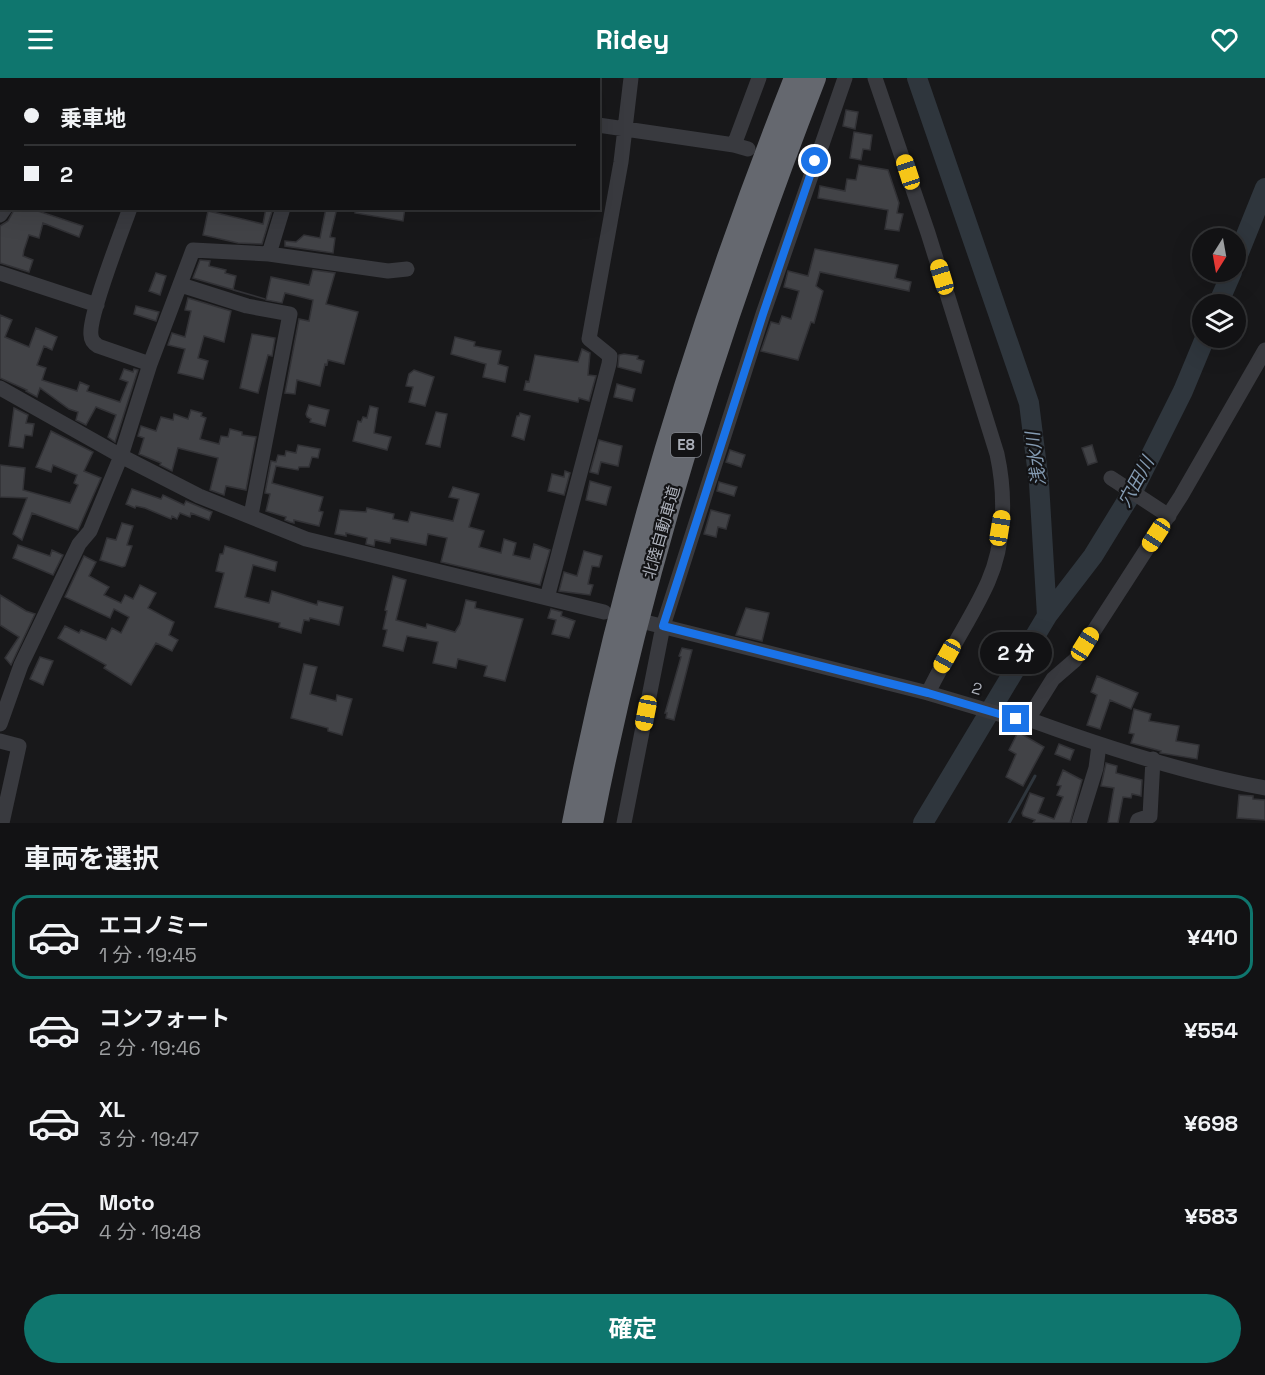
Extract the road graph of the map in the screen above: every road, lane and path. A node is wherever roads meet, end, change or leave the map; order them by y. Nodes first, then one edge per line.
1 (631, 78) edge
2 (759, 78) edge
3 (795, 78) edge
4 (815, 78) edge
5 (845, 78) edge
6 (875, 78) edge
7 (600, 125) edge
8 (625, 130) junction
9 (129, 210) edge
10 (282, 210) edge
11 (269, 254) junction
12 (407, 269) dead end
13 (0, 273) edge
14 (181, 285) junction
15 (96, 305) junction
16 (1265, 350) edge
17 (150, 364) junction
18 (0, 388) edge
19 (121, 456) junction
20 (1111, 478) dead end
21 (250, 515) junction
22 (1167, 515) junction
23 (547, 598) junction
24 (604, 612) dead end
25 (645, 622) dead end
26 (663, 626) junction
27 (928, 693) junction
28 (1022, 719) junction
29 (0, 724) edge
30 (0, 741) edge
31 (1100, 745) junction
32 (1153, 759) junction
33 (1265, 788) edge
34 (2, 823) edge
35 (573, 823) edge
36 (592, 823) edge
37 (624, 823) edge
38 (1079, 823) edge
39 (1137, 823) edge

1 - 8 street
2 - 8 street
3 - 35 highway, 北陸自動車道 / E8
4 - 36 highway, 北陸自動車道 / E8
5 - 26 street
6 - 27 street
7 - 8 street
8 - 23 street
9 - 15 street
10 - 11 street
11 - 12 street
11 - 14 street
13 - 15 street
14 - 17 street
14 - 21 street
15 - 17 street
16 - 22 street
17 - 19 street
18 - 19 street
19 - 21 street
19 - 29 street
20 - 22 street
21 - 23 street
22 - 28 street
23 - 24 street
25 - 26 street, 2
26 - 27 street, 2
26 - 37 street
27 - 28 street, 2
28 - 31 street, 2
30 - 34 street
31 - 32 street, 2
31 - 38 street
32 - 33 street, 2
32 - 39 street

